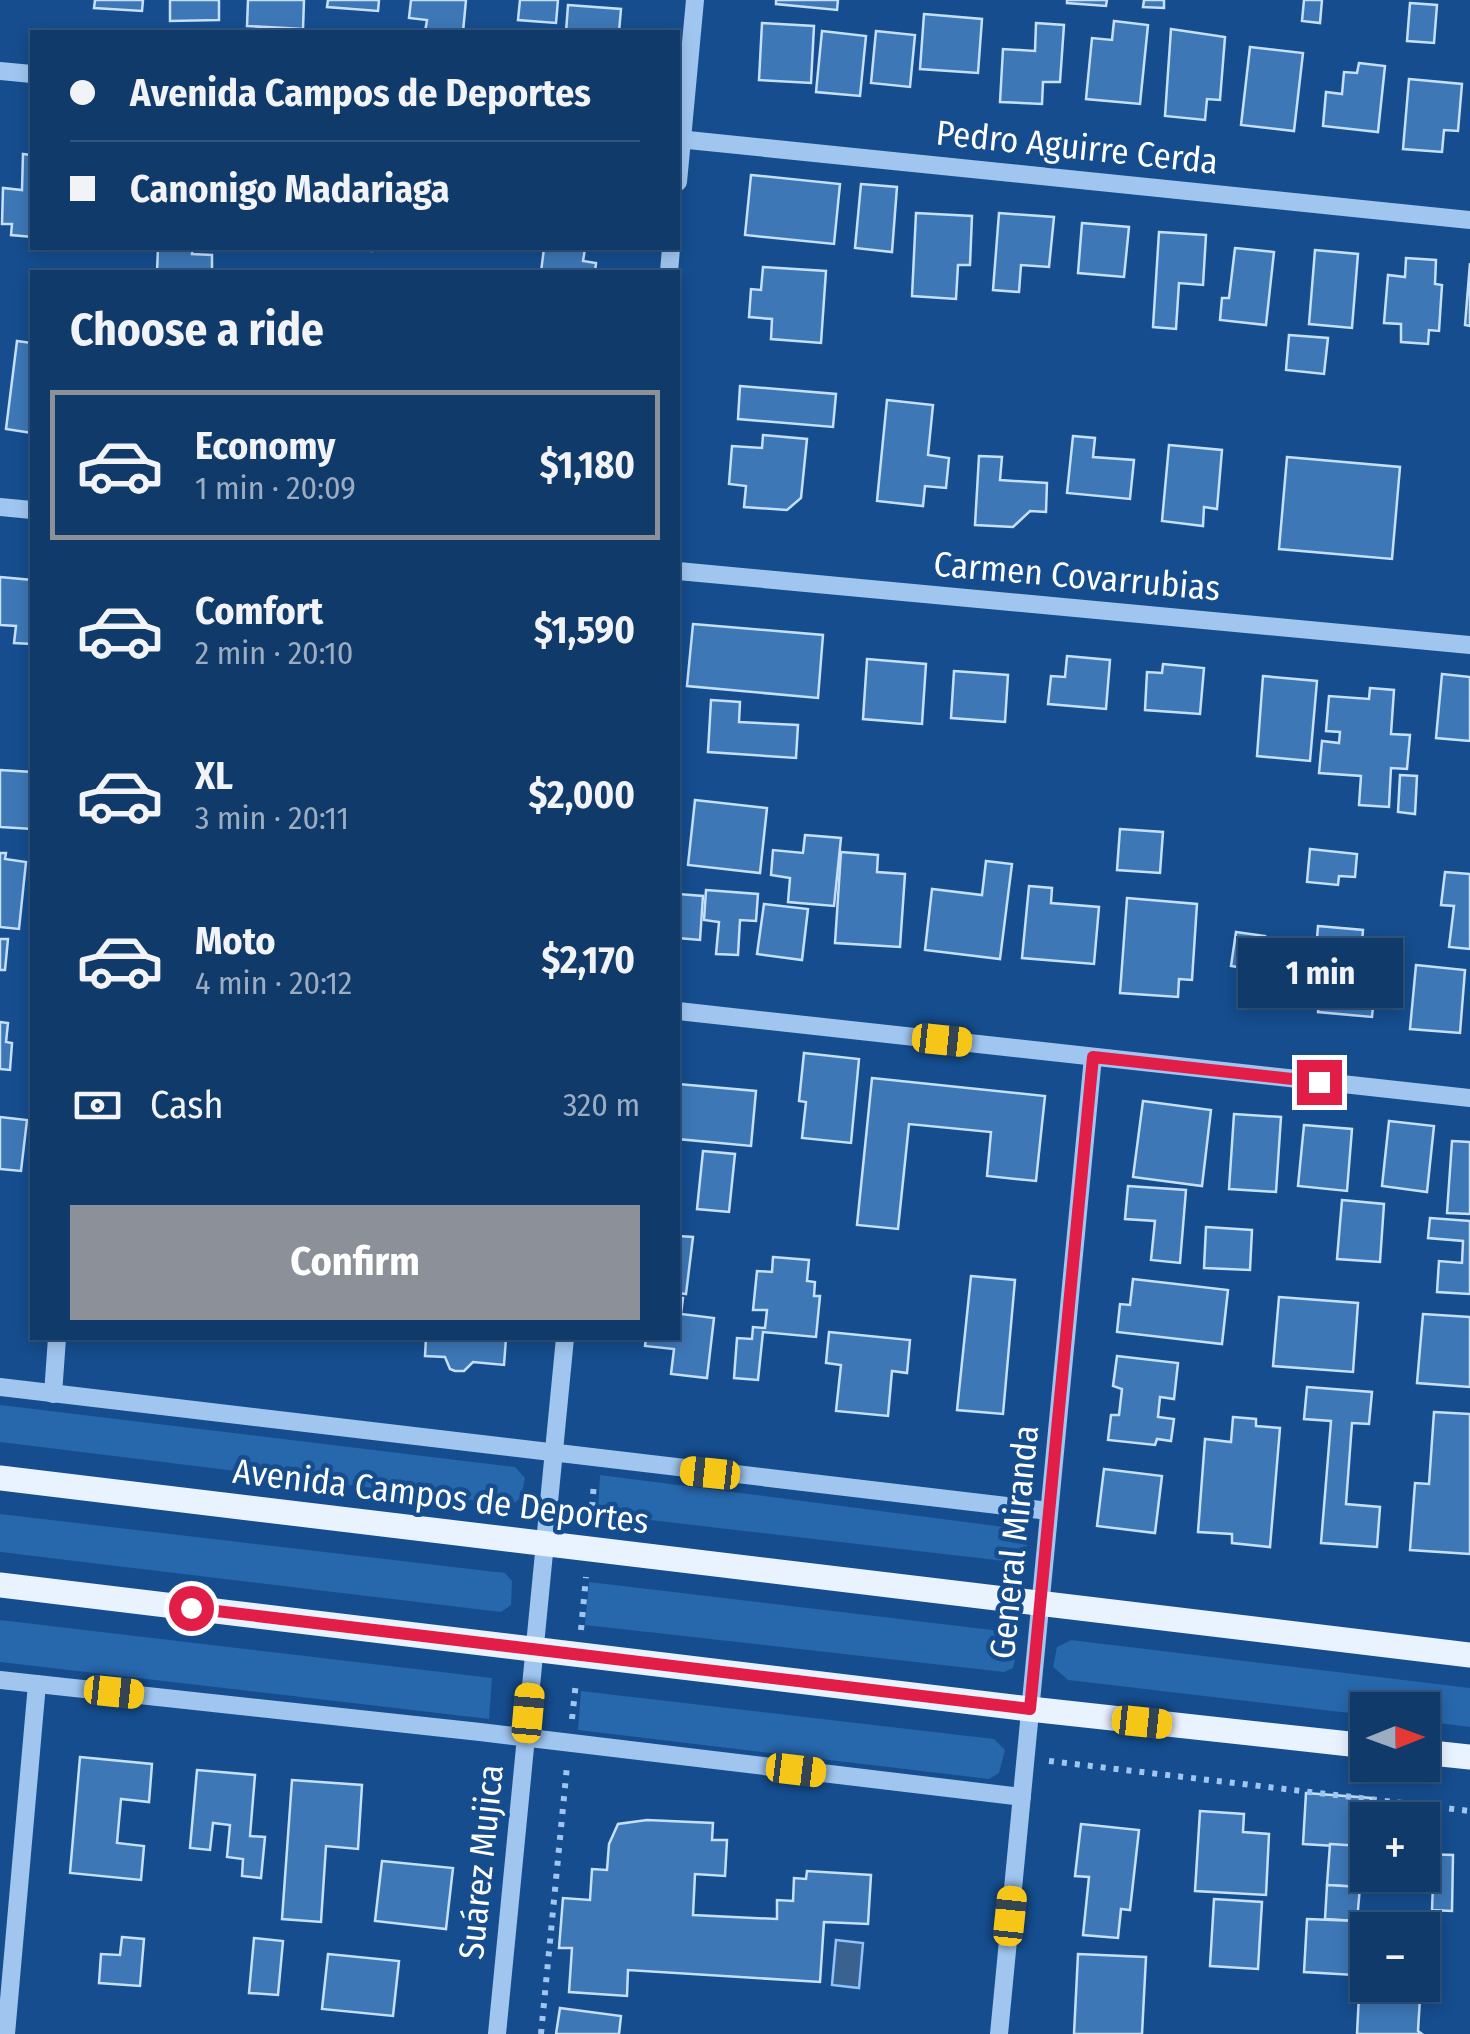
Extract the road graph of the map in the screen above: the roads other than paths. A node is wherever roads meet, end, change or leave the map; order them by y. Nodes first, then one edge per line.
1 (695, 0) edge
2 (0, 70) edge
3 (30, 74) edge
4 (680, 140) edge
5 (1470, 220) edge
6 (0, 507) edge
7 (30, 510) edge
8 (680, 571) edge
9 (1470, 646) edge
10 (680, 1011) edge
11 (1093, 1057) junction
12 (1470, 1098) edge
13 (58, 1340) edge
14 (564, 1340) edge
15 (0, 1387) edge
16 (53, 1394) junction
17 (553, 1455) junction
18 (0, 1478) edge
19 (1050, 1511) junction
20 (545, 1543) junction
21 (0, 1585) edge
22 (1040, 1603) junction
23 (534, 1650) junction
24 (1470, 1655) edge
25 (0, 1680) edge
26 (37, 1684) junction
27 (1030, 1709) junction
28 (526, 1738) junction
29 (1350, 1744) edge
30 (1440, 1754) edge
31 (1470, 1758) edge
32 (1022, 1797) junction
33 (6, 2034) edge
34 (497, 2034) edge
35 (998, 2034) edge

1 - 4 street
2 - 3 street
4 - 5 street, Pedro Aguirre Cerda
6 - 7 street
8 - 9 street, Carmen Covarrubias
10 - 11 street
11 - 12 street
11 - 19 street, General Miranda
13 - 16 street
14 - 17 street, Suárez Mujica
15 - 16 street, Avenida Campos de Deportes
16 - 17 street, Avenida Campos de Deportes
17 - 19 street, Avenida Campos de Deportes
17 - 20 street, Suárez Mujica
18 - 20 main road, Avenida Campos de Deportes
19 - 22 street, General Miranda
20 - 22 main road, Avenida Campos de Deportes
20 - 23 street, Suárez Mujica
21 - 23 main road
22 - 24 main road, Avenida Campos de Deportes
22 - 27 street, General Miranda
23 - 27 main road
23 - 28 street, Suárez Mujica
25 - 26 street
26 - 28 street
26 - 33 street
27 - 29 main road
27 - 32 street, General Miranda
28 - 32 street
28 - 34 street, Suárez Mujica
30 - 31 main road
32 - 35 street, General Miranda

